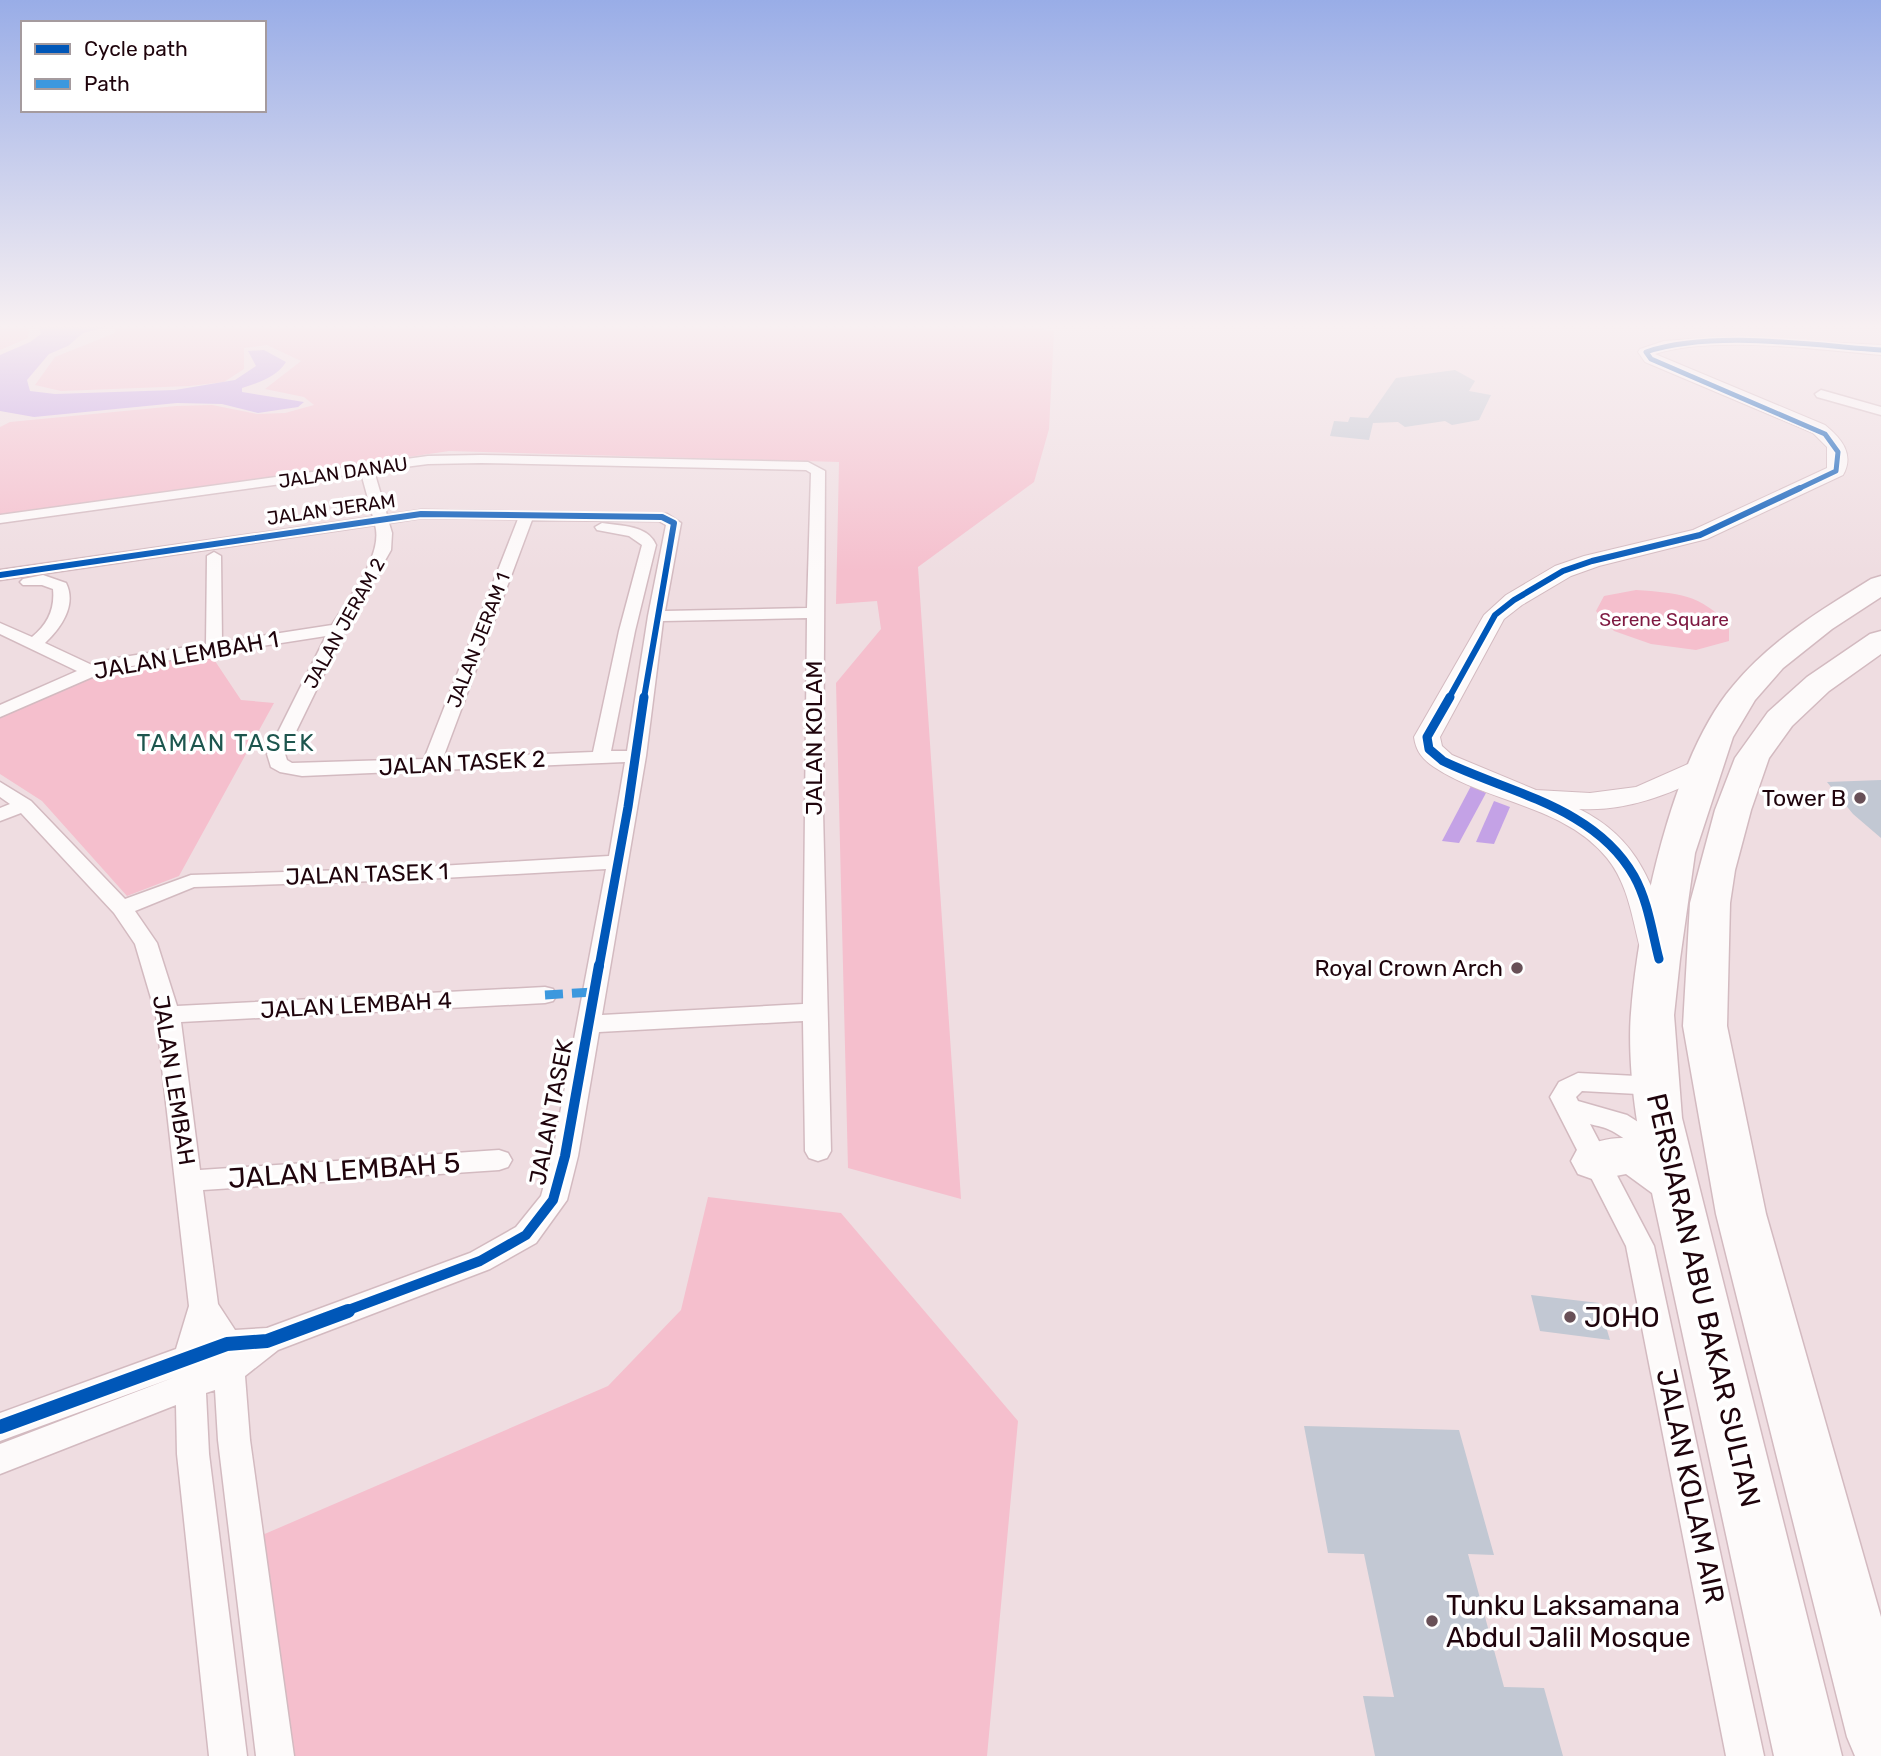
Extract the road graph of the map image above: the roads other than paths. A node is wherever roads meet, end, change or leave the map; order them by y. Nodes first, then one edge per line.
1 (1770, 409) edge
2 (813, 467) joint
3 (366, 468) junction
4 (0, 519) edge
5 (381, 519) junction
6 (670, 519) joint
7 (525, 520) junction
8 (214, 556) dead end
9 (0, 575) edge
10 (1881, 585) edge
11 (0, 588) edge
12 (1881, 603) edge
13 (815, 613) junction
14 (656, 616) junction
15 (0, 628) edge
16 (338, 629) junction
17 (1881, 640) edge
18 (1796, 643) junction
19 (34, 644) junction
20 (214, 647) junction
21 (91, 671) junction
22 (0, 712) edge
23 (636, 756) junction
24 (601, 757) junction
25 (430, 766) junction
26 (1706, 766) junction
27 (287, 768) joint
28 (0, 788) edge
29 (1525, 794) junction
30 (24, 805) junction
31 (0, 816) edge
32 (617, 862) junction
33 (122, 908) junction
34 (1659, 959) junction
35 (545, 995) dead end
36 (814, 1012) junction
37 (168, 1015) junction
38 (588, 1024) junction
39 (1656, 1086) junction
40 (1568, 1108) junction
41 (818, 1151) dead end
42 (499, 1160) dead end
43 (1595, 1161) junction
44 (1671, 1169) junction
45 (189, 1181) junction
46 (204, 1306) junction
47 (228, 1357) junction
48 (190, 1370) junction
49 (0, 1427) edge
50 (0, 1460) edge
51 (1881, 1737) edge
52 (228, 1756) edge
53 (275, 1756) edge
54 (1745, 1756) edge
55 (1808, 1756) edge

1 - 29 street
2 - 3 street, JALAN DANAU
2 - 13 street, JALAN KOLAM
3 - 4 street, JALAN DANAU
3 - 5 street, JALAN JERAM 2
5 - 7 street, JALAN JERAM
5 - 9 street, JALAN JERAM
5 - 16 street, JALAN JERAM 2
6 - 7 street, JALAN JERAM
6 - 14 street, JALAN TASEK
7 - 24 street
7 - 25 street, JALAN JERAM 1
8 - 20 street
10 - 18 highway, PERSIARAN ABU BAKAR SULTAN
11 - 19 street
12 - 18 highway
13 - 14 street
13 - 36 street, JALAN KOLAM
14 - 23 street, JALAN TASEK
15 - 19 street
16 - 20 street, JALAN LEMBAH 1
16 - 27 street, JALAN JERAM 2
17 - 51 highway
18 - 26 highway, PERSIARAN ABU BAKAR SULTAN
19 - 21 street
20 - 21 street, JALAN LEMBAH 1
21 - 22 street, JALAN LEMBAH 1
23 - 24 street, JALAN TASEK 2
23 - 32 street, JALAN TASEK
24 - 25 street, JALAN TASEK 2
25 - 27 street, JALAN TASEK 2
26 - 29 street
26 - 34 highway, PERSIARAN ABU BAKAR SULTAN
28 - 30 street, JALAN LEMBAH
29 - 34 street
30 - 31 street
30 - 33 street, JALAN LEMBAH
32 - 33 street, JALAN TASEK 1
32 - 38 street, JALAN TASEK
33 - 37 street, JALAN LEMBAH
34 - 39 highway, PERSIARAN ABU BAKAR SULTAN
35 - 37 street, JALAN LEMBAH 4
36 - 38 street
36 - 41 street, JALAN KOLAM
37 - 45 street, JALAN LEMBAH
38 - 47 street, JALAN TASEK
39 - 40 street
39 - 44 highway, PERSIARAN ABU BAKAR SULTAN
40 - 43 street, JALAN KOLAM AIR
40 - 44 street
42 - 45 street, JALAN LEMBAH 5
43 - 44 highway
43 - 54 street, JALAN KOLAM AIR
44 - 55 highway, PERSIARAN ABU BAKAR SULTAN
45 - 46 street, JALAN LEMBAH
46 - 47 street, JALAN LEMBAH
46 - 48 street, JALAN LEMBAH
47 - 48 street, JALAN TASEK
47 - 53 street, JALAN LEMBAH
48 - 49 street, JALAN TASEK
48 - 50 street, JALAN TASEK
48 - 52 street, JALAN LEMBAH

